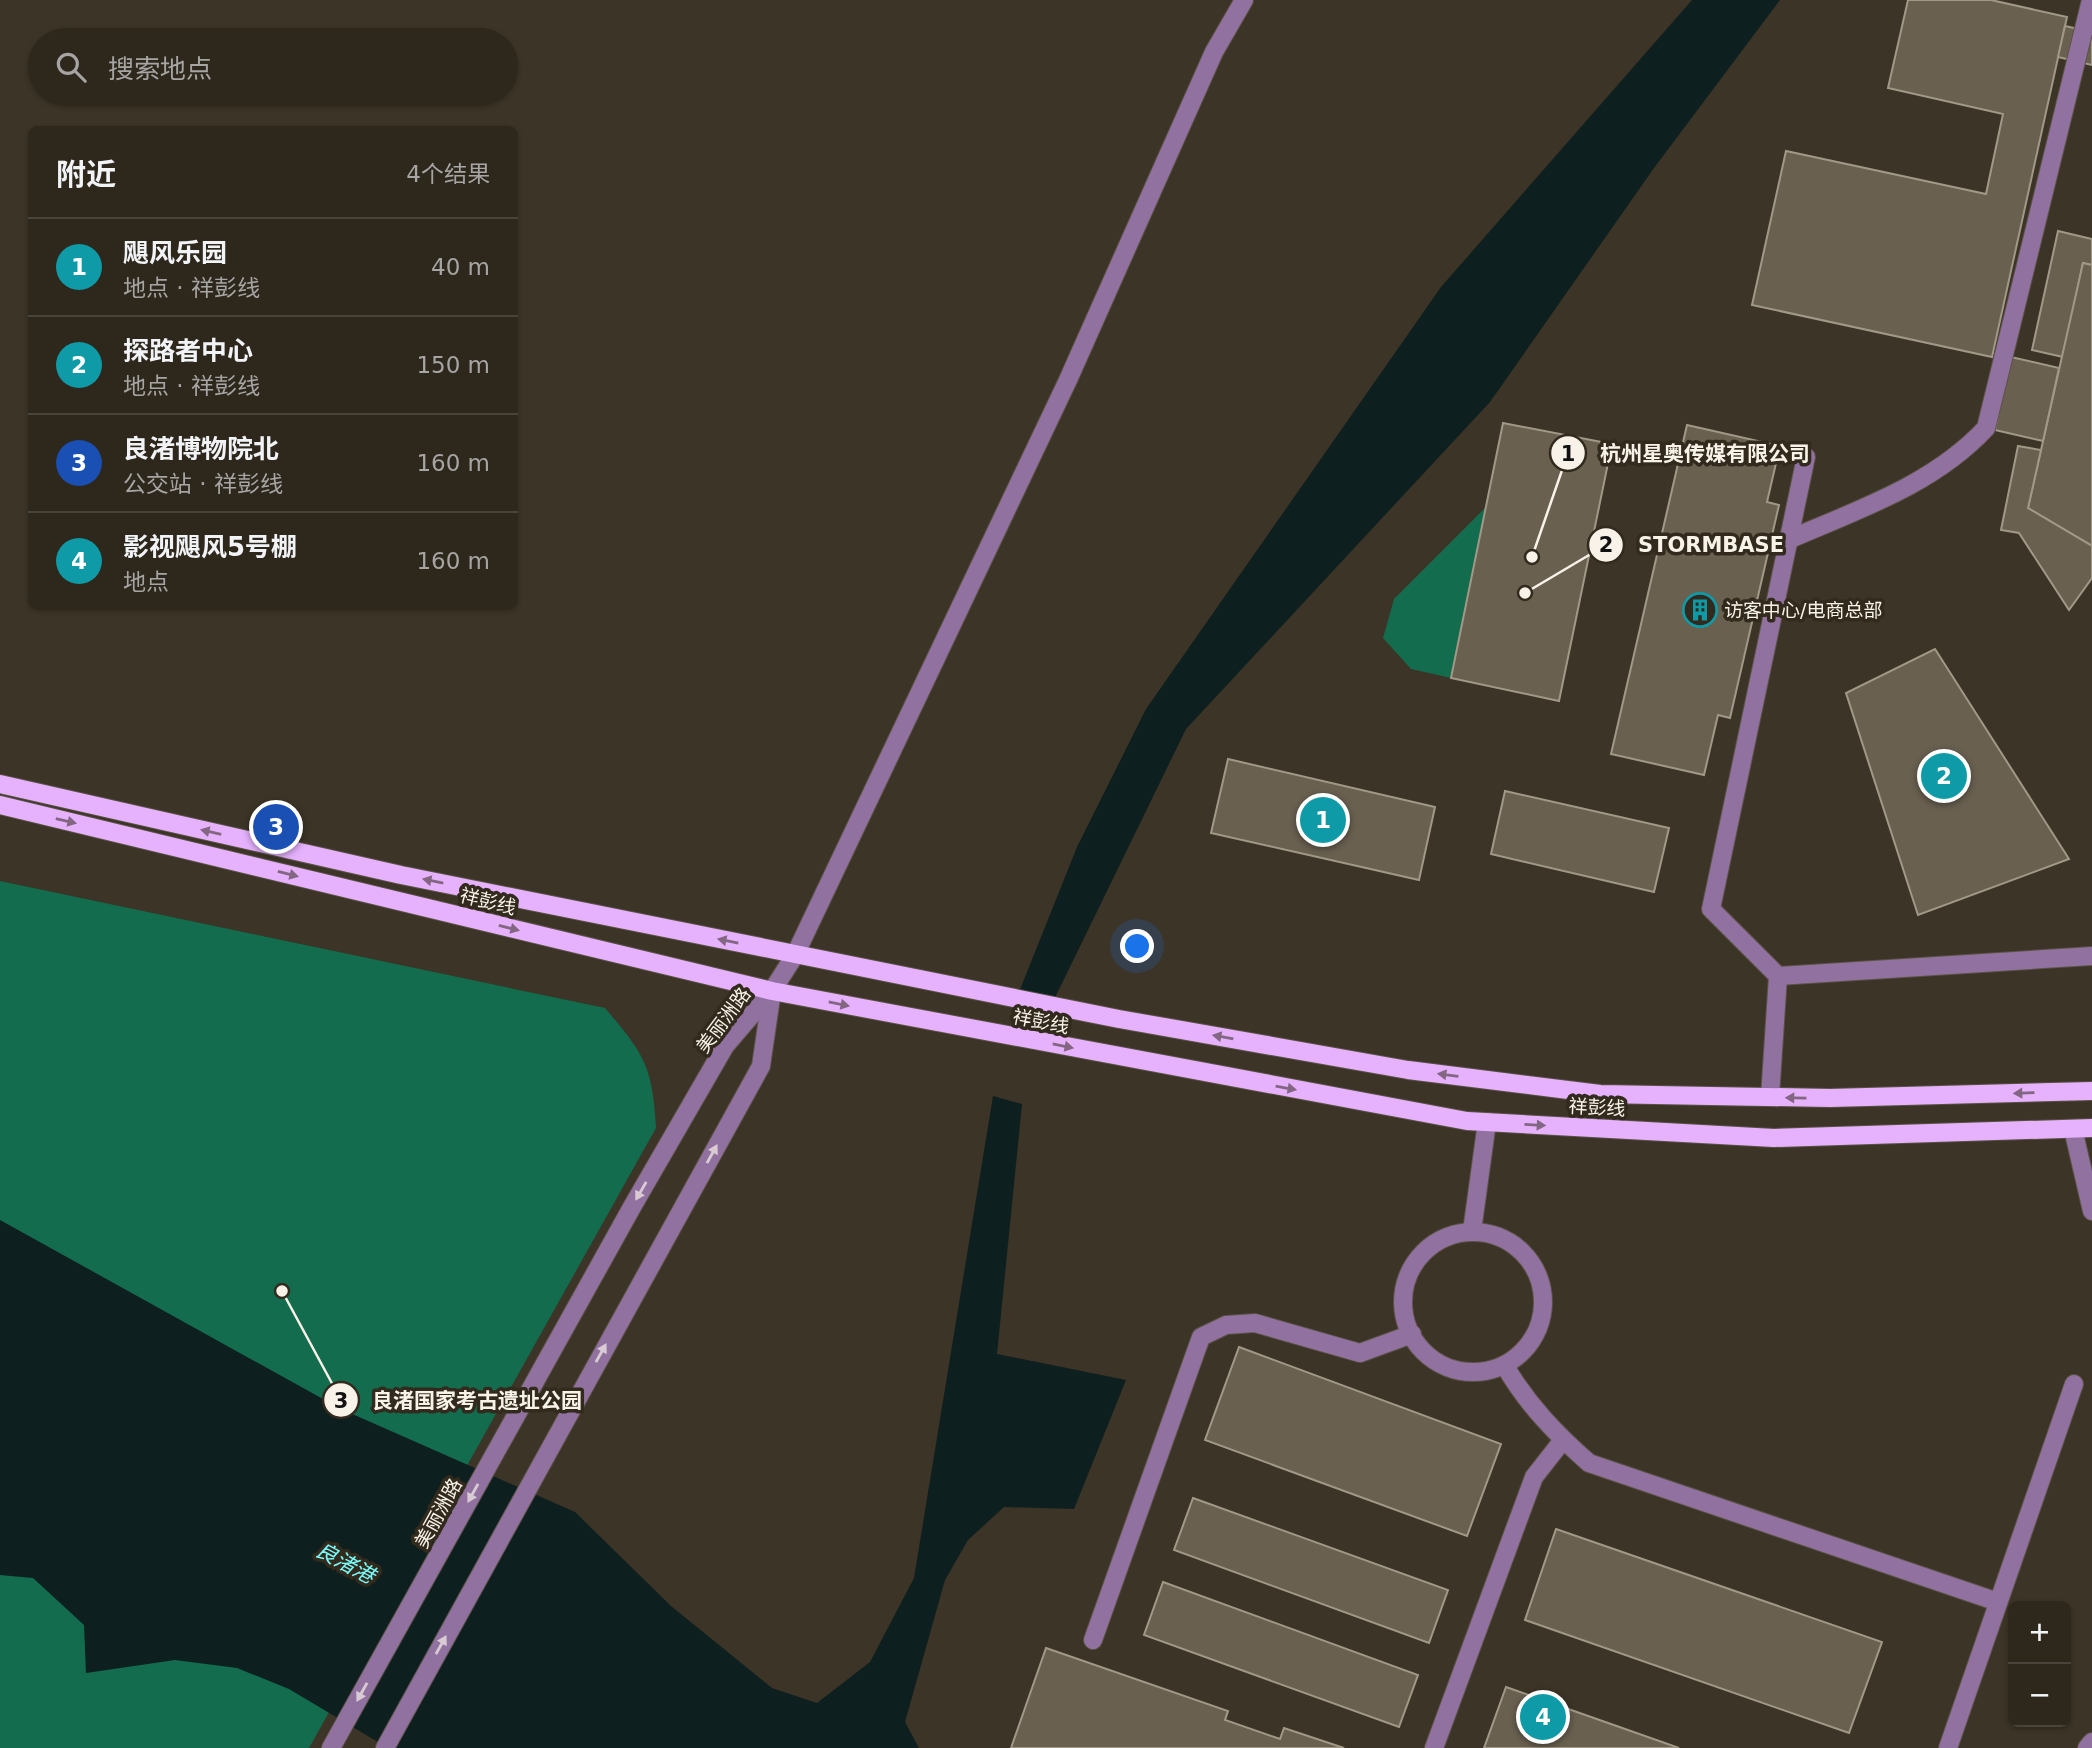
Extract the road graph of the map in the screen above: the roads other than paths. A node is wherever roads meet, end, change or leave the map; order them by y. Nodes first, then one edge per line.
1 (1244, 0) edge
2 (2091, 0) edge
3 (1806, 457) dead end
4 (1787, 541) junction
5 (0, 784) edge
6 (0, 805) edge
7 (795, 955) junction
8 (2092, 957) edge
9 (1777, 976) junction
10 (772, 991) junction
11 (2092, 1091) edge
12 (1770, 1097) junction
13 (1487, 1122) junction
14 (2092, 1128) edge
15 (2073, 1129) junction
16 (2092, 1211) edge
17 (1472, 1231) junction
18 (1412, 1334) junction
19 (1505, 1366) junction
20 (2074, 1384) dead end
21 (1563, 1440) junction
22 (1998, 1602) junction
23 (1093, 1640) dead end
24 (2092, 1742) edge
25 (332, 1747) edge
26 (385, 1748) edge
27 (1434, 1748) edge
28 (1948, 1748) edge
29 (2087, 1748) edge

1 - 7 street
2 - 4 street
3 - 4 street
4 - 9 street
7 -> 5 main road, 祥彭线
6 -> 10 main road, 祥彭线
7 - 10 street
12 -> 7 main road, 祥彭线
8 - 9 street
9 - 12 street
10 -> 13 main road, 祥彭线
10 -> 25 street, 美丽洲路
26 -> 10 street, 美丽洲路
11 -> 12 main road, 祥彭线
13 -> 15 main road, 祥彭线
13 - 17 street
14 - 15 main road, 祥彭线
15 - 16 street
17 - 18 street
17 - 19 street
18 - 19 street
18 - 23 street
19 - 21 street
20 - 22 street
21 - 22 street
21 - 27 street
22 - 28 street
24 - 29 street

